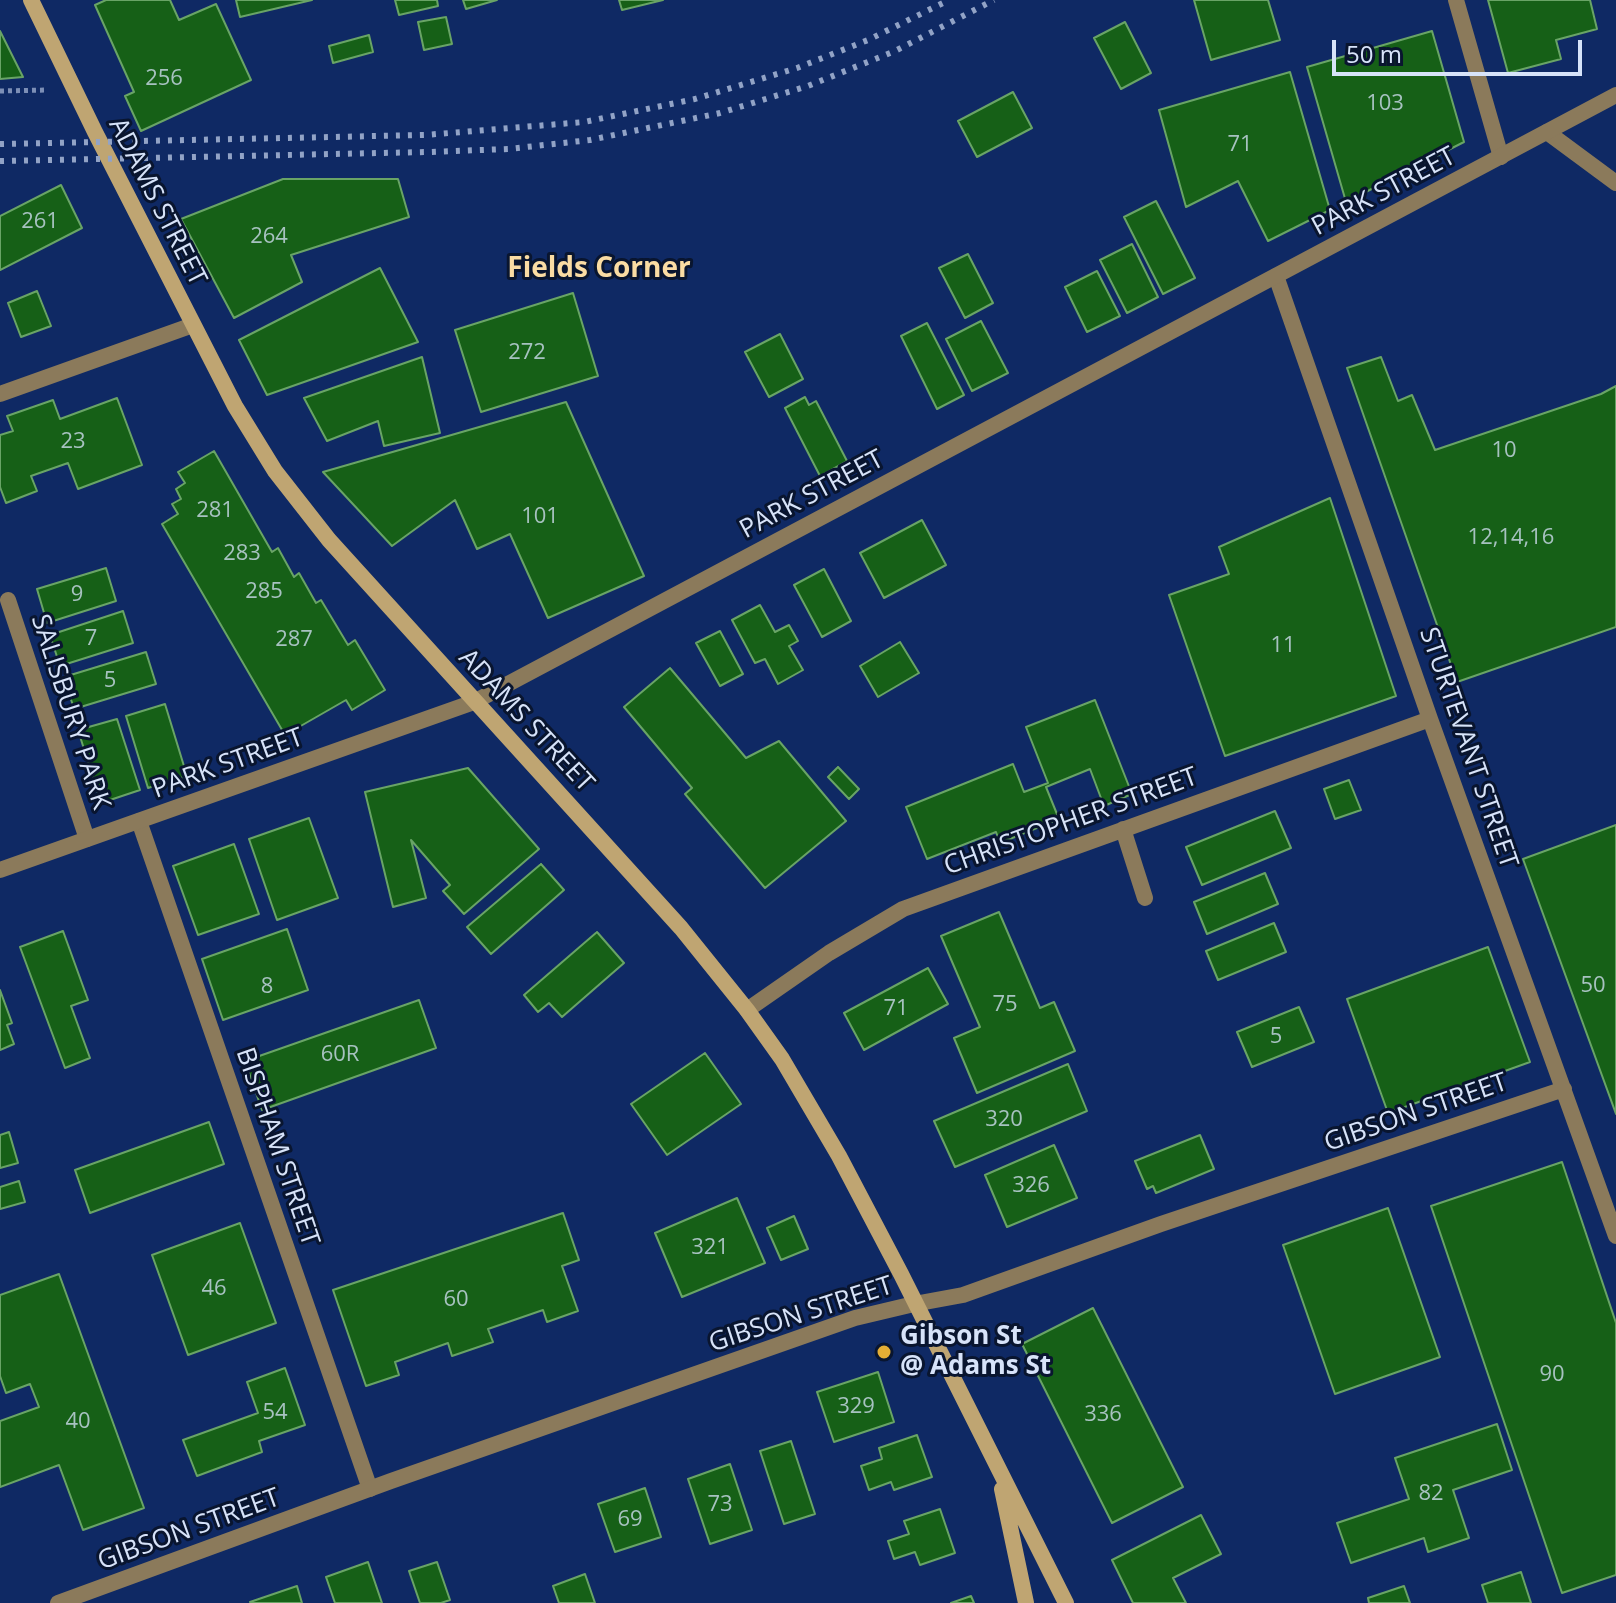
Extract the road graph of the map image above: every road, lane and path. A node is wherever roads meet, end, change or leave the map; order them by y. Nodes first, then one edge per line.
1 (31, 0) edge
2 (1456, 0) edge
3 (74, 89) junction
4 (0, 91) edge
5 (1616, 95) edge
6 (1547, 132) junction
7 (1501, 157) junction
8 (1616, 183) edge
9 (1276, 276) junction
10 (193, 325) junction
11 (0, 394) edge
12 (8, 600) dead end
13 (474, 702) junction
14 (1430, 719) junction
15 (139, 821) junction
16 (1123, 829) junction
17 (87, 839) junction
18 (0, 870) edge
19 (1145, 898) dead end
20 (747, 1010) junction
21 (1564, 1089) junction
22 (1616, 1236) edge
23 (914, 1304) junction
24 (998, 1468) junction
25 (370, 1489) junction
26 (58, 1603) edge
27 (1026, 1603) edge
28 (1066, 1603) edge

1 - 3 main road, ADAMS STREET
2 - 7 street
3 - 4 path
3 - 10 main road, ADAMS STREET
5 - 6 street, PARK STREET
6 - 7 street, PARK STREET
6 - 8 street
7 - 9 street, PARK STREET
9 - 13 street, PARK STREET
9 - 14 street, STURTEVANT STREET
10 - 11 street
10 - 13 main road, ADAMS STREET
12 - 17 street, SALISBURY PARK
13 - 15 street, PARK STREET
13 - 20 main road, ADAMS STREET
14 - 16 street, CHRISTOPHER STREET
14 - 21 street, STURTEVANT STREET
15 - 17 street, PARK STREET
15 - 25 street, BISPHAM STREET
16 - 19 street
16 - 20 street, CHRISTOPHER STREET
17 - 18 street, PARK STREET
20 - 23 main road, ADAMS STREET
21 - 22 street, STURTEVANT STREET
21 - 23 street, GIBSON STREET
23 - 24 main road, ADAMS STREET
23 - 25 street, GIBSON STREET
24 - 27 main road, ADAMS STREET
24 - 28 main road, ADAMS STREET
25 - 26 street, GIBSON STREET

